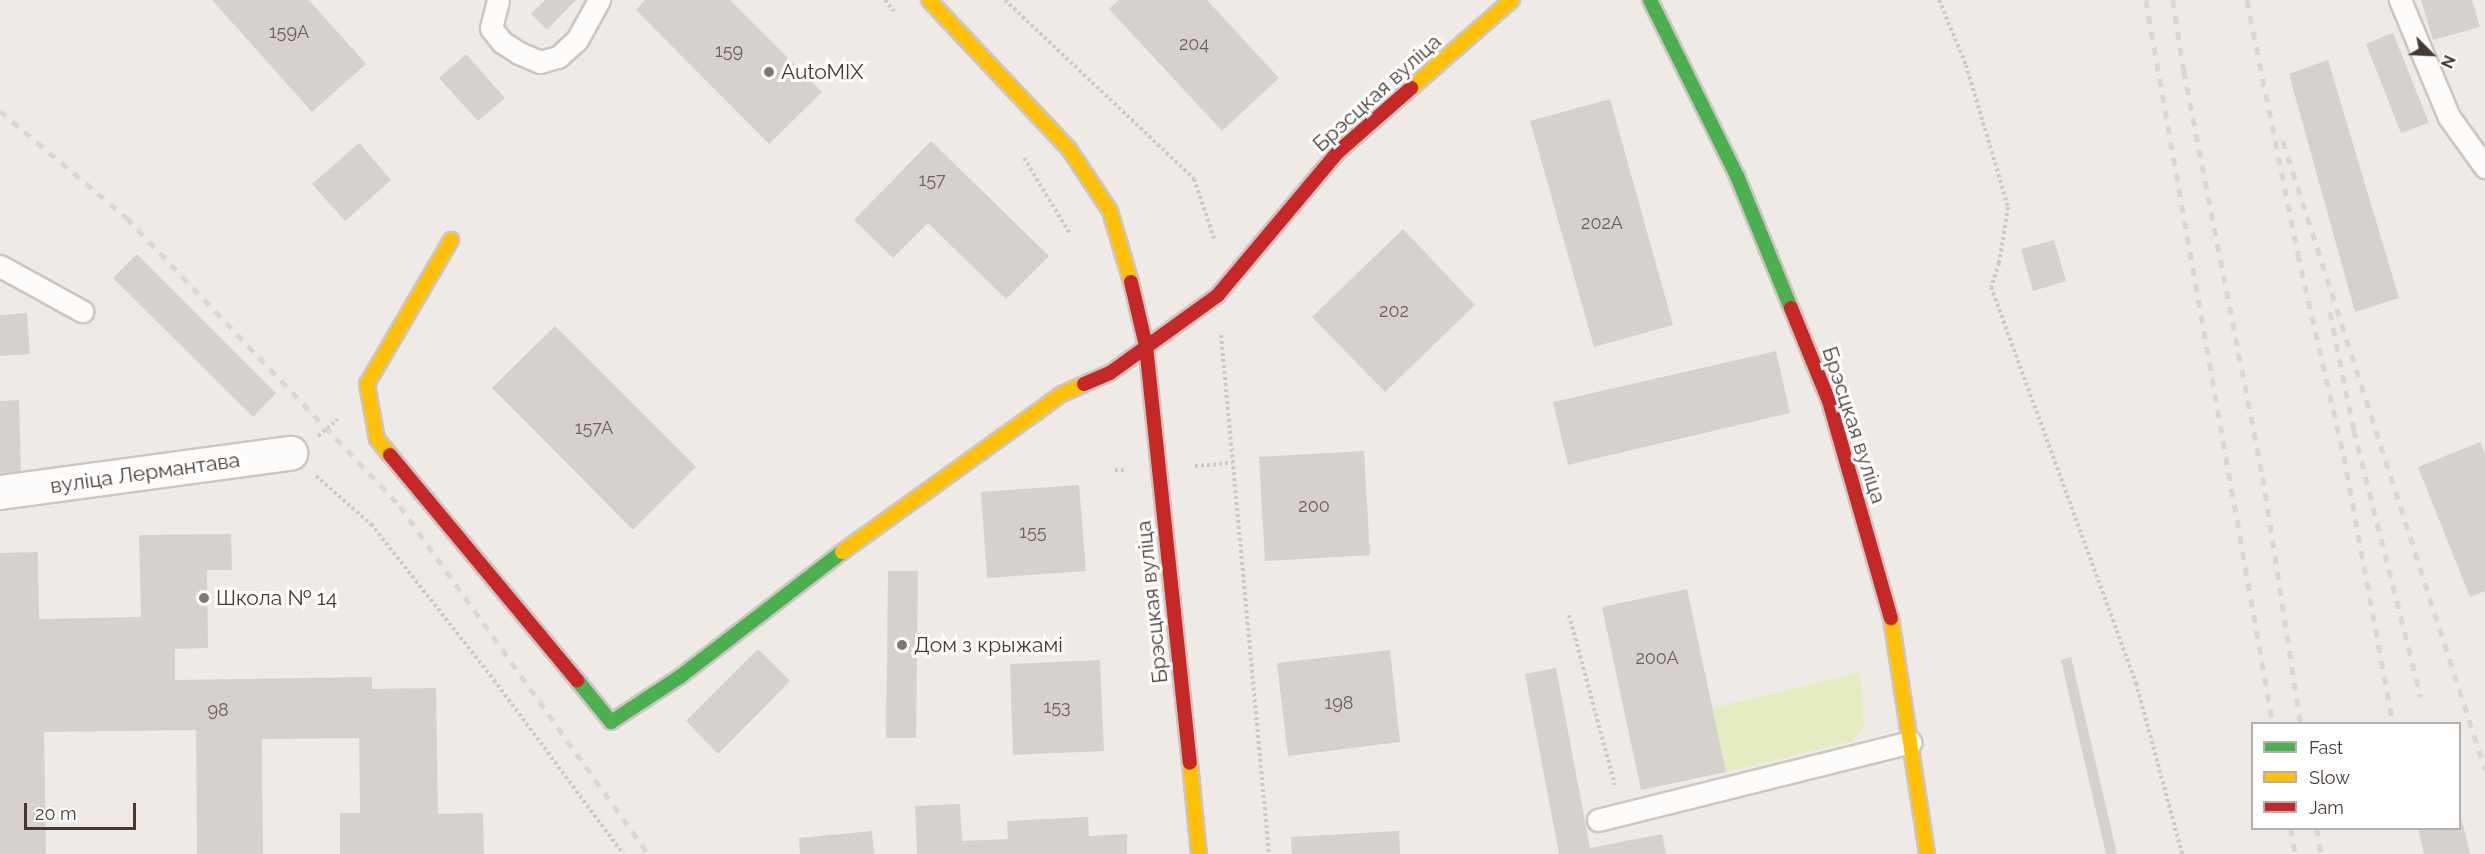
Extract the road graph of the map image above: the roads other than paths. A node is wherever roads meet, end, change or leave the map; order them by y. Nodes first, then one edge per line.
1 (498, 0) edge
2 (599, 0) edge
3 (930, 0) edge
4 (1512, 0) edge
5 (1650, 0) edge
6 (2400, 0) edge
7 (2485, 167) edge
8 (451, 240) dead end
9 (0, 266) edge
10 (82, 311) dead end
11 (1146, 346) junction
12 (290, 453) road end
13 (0, 492) edge
14 (1910, 742) junction
15 (1598, 820) dead end
16 (1199, 854) edge
17 (1927, 854) edge

1 - 2 lane
3 - 11 street, Брэсцкая вуліца
4 - 11 street, Брэсцкая вуліца
5 - 14 street, Брэсцкая вуліца
6 - 7 lane
8 - 11 street
9 - 10 lane
11 - 16 street, Брэсцкая вуліца
12 - 13 street, вуліца Лермантава
14 - 15 lane
14 - 17 street, Брэсцкая вуліца

